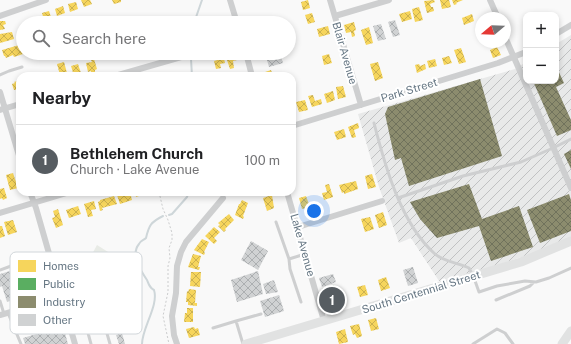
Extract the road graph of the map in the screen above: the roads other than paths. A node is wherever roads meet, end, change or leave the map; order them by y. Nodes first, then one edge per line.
1 (46, 0) edge
2 (230, 0) edge
3 (330, 0) edge
4 (389, 0) edge
5 (490, 0) edge
6 (495, 12) edge
7 (0, 16) edge
8 (234, 16) edge
9 (335, 16) junction
10 (571, 25) edge
11 (559, 32) edge
12 (509, 48) edge
13 (523, 53) edge
14 (513, 58) junction
15 (173, 60) edge
16 (248, 60) edge
17 (22, 67) dead end
18 (135, 72) edge
19 (251, 72) edge
20 (0, 75) edge
21 (0, 92) edge
22 (16, 105) edge
23 (361, 105) junction
24 (3, 109) edge
25 (374, 123) dead end
26 (296, 125) edge
27 (571, 139) edge
28 (16, 147) edge
29 (553, 148) junction
30 (571, 188) edge
31 (31, 196) edge
32 (57, 196) edge
33 (288, 196) edge
34 (223, 198) dead end
35 (398, 198) junction
36 (382, 201) dead end
37 (34, 203) junction
38 (0, 213) edge
39 (276, 222) dead end
40 (298, 227) junction
41 (571, 241) edge
42 (48, 252) edge
43 (305, 254) junction
44 (289, 259) junction
45 (10, 266) dead end
46 (571, 268) edge
47 (0, 270) edge
48 (473, 276) junction
49 (534, 282) junction
50 (496, 300) dead end
51 (0, 301) edge
52 (301, 302) dead end
53 (4, 314) edge
54 (261, 314) dead end
55 (236, 321) junction
56 (324, 321) junction
57 (10, 325) edge
58 (213, 328) dead end
59 (571, 331) edge
60 (15, 334) edge
61 (71, 334) edge
62 (88, 334) edge
63 (107, 334) edge
64 (566, 342) edge
65 (21, 344) edge
66 (74, 344) edge
67 (91, 344) edge
68 (110, 344) edge
69 (176, 344) edge
70 (243, 344) edge
71 (246, 344) edge
72 (473, 344) edge
73 (513, 344) edge

1 - 7 street
2 - 8 street
3 - 9 street, Blair Avenue
4 - 9 street
5 - 6 street
9 - 23 street, Blair Avenue
10 - 11 street
12 - 14 street
13 - 14 street, Park Street
14 - 23 street, Park Street
14 - 29 street
15 - 18 street
16 - 19 street
17 - 20 lane
21 - 24 street
22 - 24 street
23 - 26 street, Park Street
24 - 28 street
25 - 35 lane
27 - 29 lane
29 - 30 street
29 - 35 lane
31 - 37 street
32 - 37 street
33 - 40 street, Lake Avenue
34 - 69 street
35 - 48 lane
36 - 40 street
37 - 38 street
37 - 42 street
39 - 44 lane
40 - 43 street, Lake Avenue
41 - 48 street, South Centennial Street
43 - 44 lane
43 - 56 street, Lake Avenue
44 - 52 lane
45 - 47 lane
46 - 49 lane
48 - 49 lane
48 - 56 street, South Centennial Street
49 - 50 lane
51 - 53 lane
53 - 57 lane
54 - 55 lane
55 - 58 lane
55 - 70 lane
56 - 71 street, South Centennial Street
59 - 64 street
60 - 65 lane
61 - 66 street
62 - 67 lane
63 - 68 lane
72 - 73 lane

